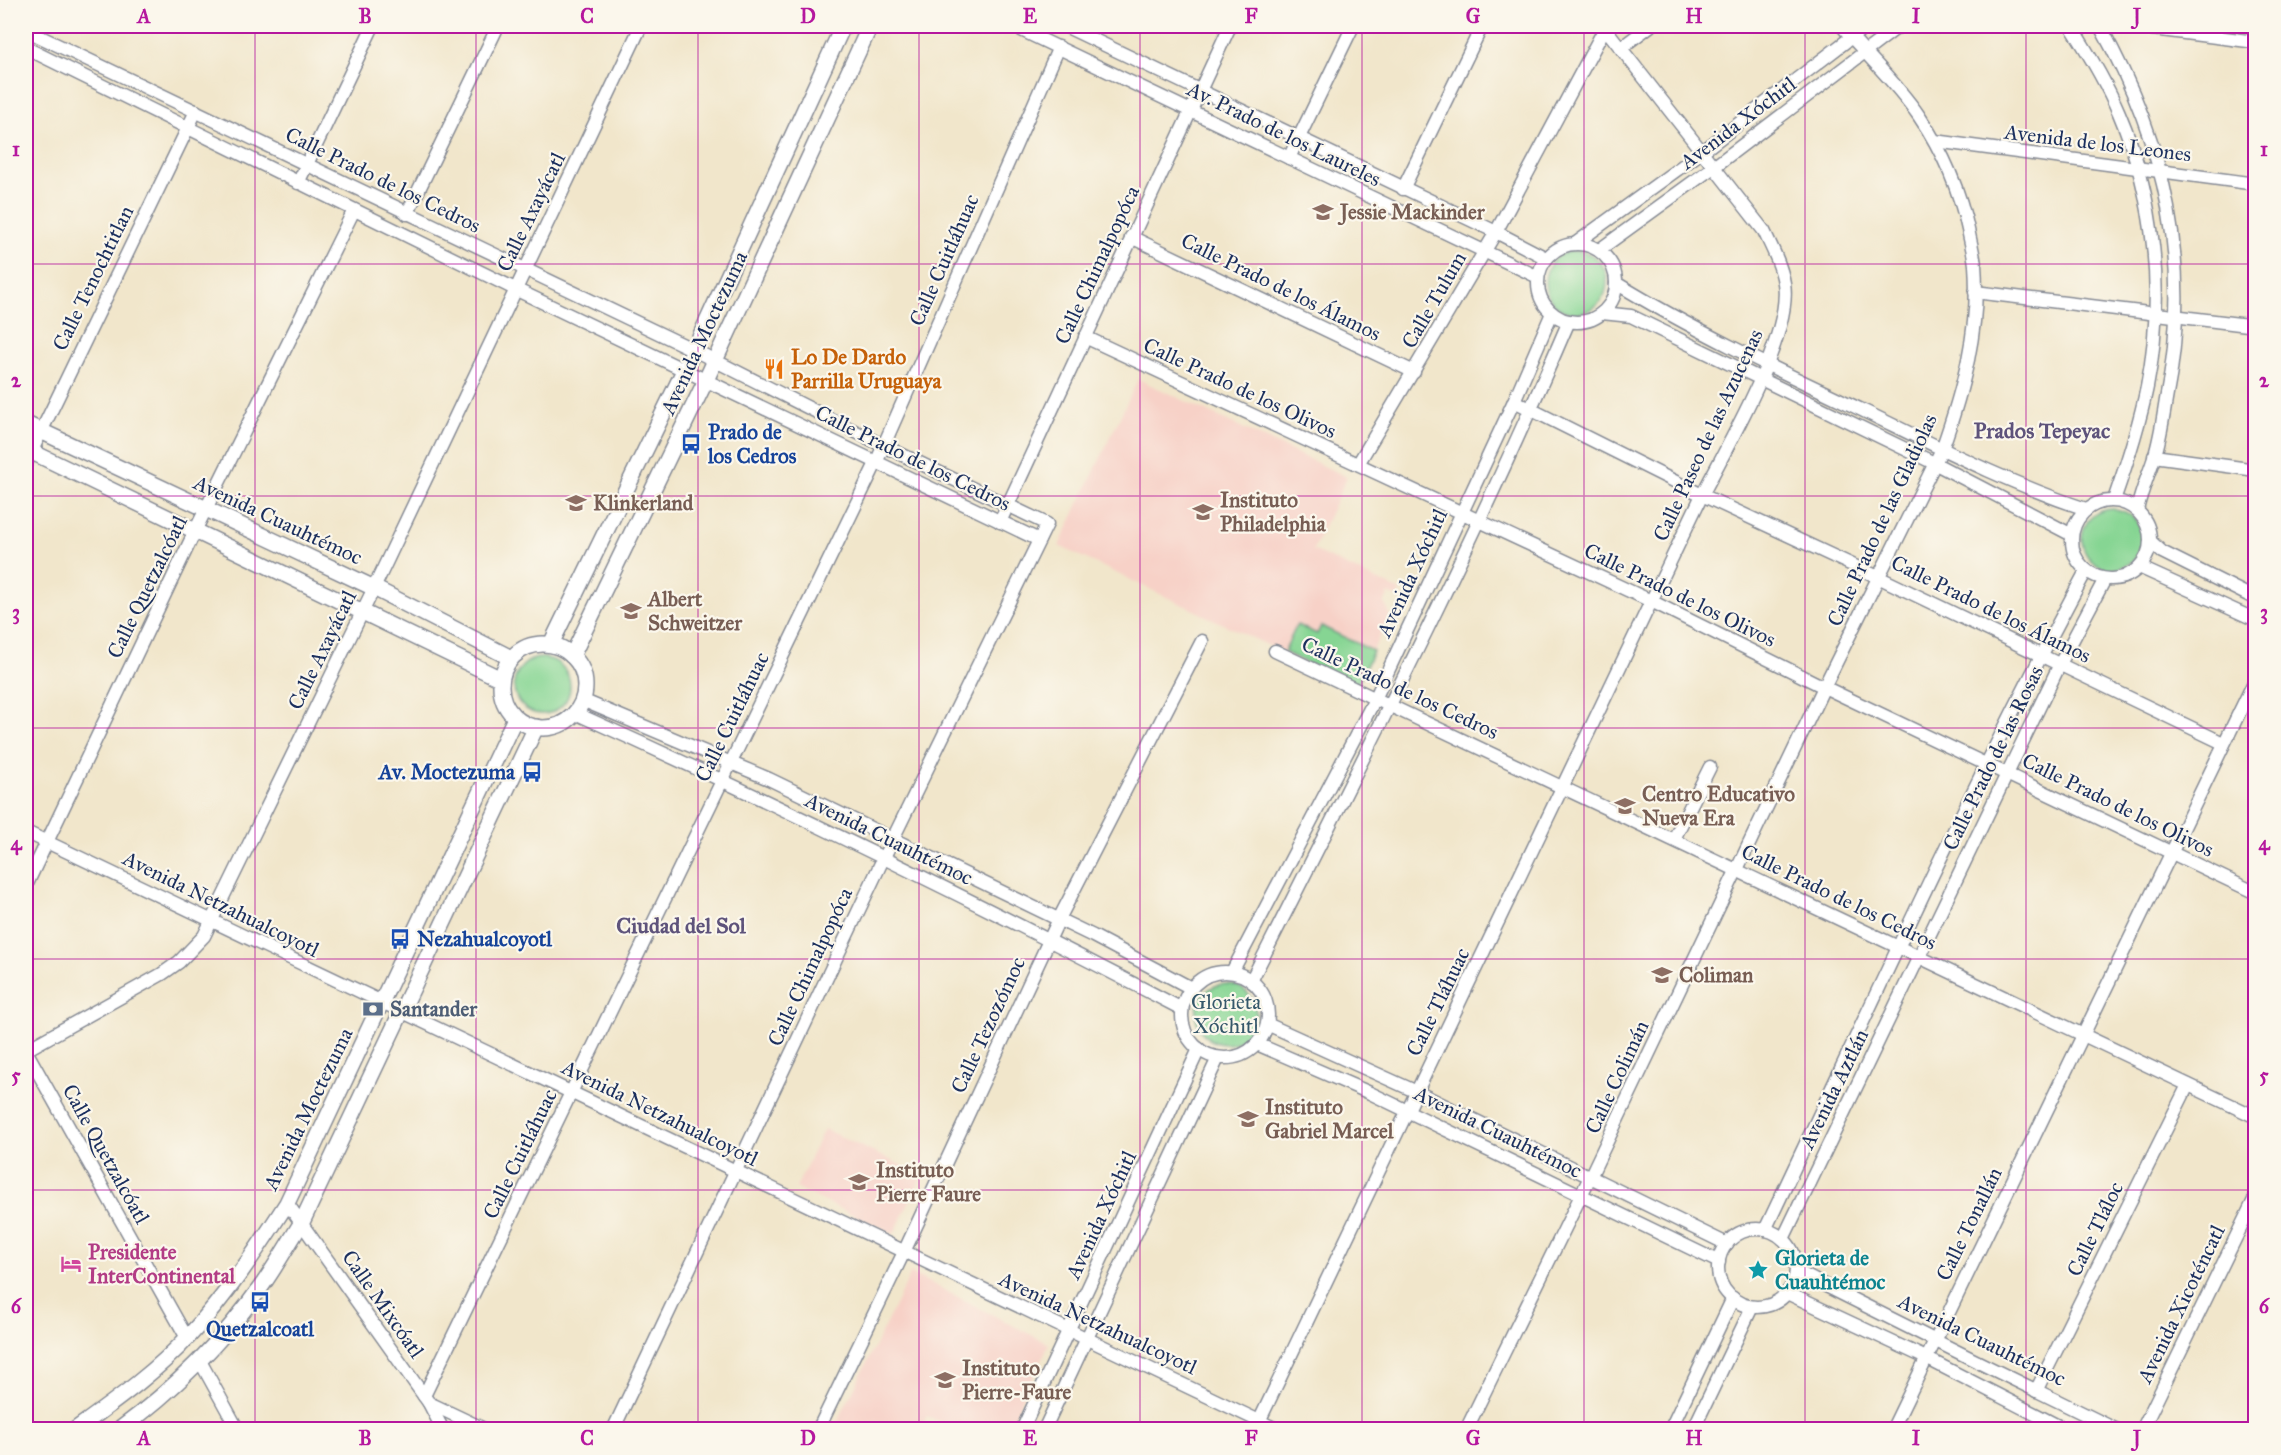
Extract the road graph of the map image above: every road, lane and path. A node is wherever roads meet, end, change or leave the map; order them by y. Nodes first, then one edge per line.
1 (373, 26) edge
2 (498, 26) edge
3 (641, 26) edge
4 (843, 26) edge
5 (870, 26) edge
6 (1014, 26) edge
7 (1065, 26) edge
8 (1230, 26) edge
9 (1353, 26) edge
10 (1482, 26) edge
11 (1606, 26) edge
12 (1650, 26) edge
13 (1842, 26) edge
14 (1866, 26) edge
15 (1899, 26) edge
16 (2071, 26) edge
17 (2100, 26) edge
18 (2129, 26) edge
19 (29, 32) edge
20 (1851, 37) junction
21 (2256, 42) edge
22 (26, 47) edge
23 (1059, 47) junction
24 (1622, 47) junction
25 (1865, 52) junction
26 (1199, 90) junction
27 (1189, 110) junction
28 (196, 111) junction
29 (188, 127) junction
30 (1299, 138) junction
31 (1935, 141) junction
32 (1703, 151) junction
33 (1289, 158) junction
34 (307, 164) junction
35 (1715, 166) junction
36 (2139, 168) junction
37 (2161, 170) junction
38 (298, 183) junction
39 (2256, 184) edge
40 (1403, 189) junction
41 (354, 210) junction
42 (407, 214) junction
43 (1496, 232) junction
44 (1131, 237) junction
45 (1576, 243) junction
46 (1599, 250) junction
47 (1485, 251) junction
48 (1546, 258) junction
49 (525, 269) junction
50 (1538, 277) junction
51 (1616, 283) junction
52 (515, 289) junction
53 (1975, 292) junction
54 (2156, 312) junction
55 (1552, 313) junction
56 (1602, 313) junction
57 (2177, 316) junction
58 (1569, 321) junction
59 (2256, 326) edge
60 (1085, 337) junction
61 (694, 350) junction
62 (714, 362) junction
63 (1767, 365) junction
64 (685, 369) junction
65 (1414, 372) junction
66 (1761, 378) junction
67 (706, 380) junction
68 (1514, 401) junction
69 (1532, 409) junction
70 (26, 423) edge
71 (41, 431) junction
72 (884, 446) junction
73 (1942, 448) junction
74 (27, 455) edge
75 (2154, 456) junction
76 (876, 463) junction
77 (1934, 463) junction
78 (1358, 464) junction
79 (2256, 470) edge
80 (1702, 495) junction
81 (2114, 500) junction
82 (1008, 506) junction
83 (2086, 509) junction
84 (206, 510) junction
85 (2137, 510) junction
86 (1461, 512) junction
87 (1478, 520) junction
88 (1000, 522) junction
89 (1047, 524) joint
90 (195, 531) junction
91 (2072, 535) junction
92 (1039, 540) junction
93 (2150, 541) junction
94 (2139, 567) junction
95 (2086, 571) junction
96 (1878, 577) junction
97 (2105, 579) junction
98 (374, 588) junction
99 (2256, 599) edge
100 (1651, 601) junction
101 (363, 610) junction
102 (2256, 620) edge
103 (1202, 641) dead end
104 (551, 644) junction
105 (1275, 651) dead end
106 (572, 656) junction
107 (2041, 656) junction
108 (511, 658) junction
109 (2060, 664) junction
110 (2256, 678) edge
111 (501, 679) junction
112 (1824, 687) junction
113 (1374, 699) junction
114 (579, 706) junction
115 (1390, 706) junction
116 (515, 718) junction
117 (536, 727) junction
118 (2223, 743) junction
119 (732, 762) junction
120 (1988, 764) junction
121 (1710, 766) dead end
122 (2008, 773) junction
123 (722, 781) junction
124 (1563, 786) junction
125 (26, 832) edge
126 (893, 839) junction
127 (1674, 839) junction
128 (46, 841) junction
129 (2170, 852) junction
130 (883, 859) junction
131 (1737, 869) junction
132 (26, 886) edge
133 (2256, 893) edge
134 (1059, 919) junction
135 (212, 922) junction
136 (1049, 939) junction
137 (1899, 947) junction
138 (1920, 957) junction
139 (1232, 972) junction
140 (1251, 981) junction
141 (1191, 988) junction
142 (382, 1003) junction
143 (1182, 1009) junction
144 (402, 1012) junction
145 (1267, 1024) junction
146 (2083, 1035) junction
147 (1257, 1044) junction
148 (26, 1050) edge
149 (1199, 1050) junction
150 (1218, 1058) junction
151 (2188, 1085) junction
152 (1417, 1092) junction
153 (572, 1093) junction
154 (1407, 1111) junction
155 (2256, 1117) edge
156 (735, 1171) junction
157 (1590, 1177) junction
158 (1581, 1195) junction
159 (2256, 1196) edge
160 (286, 1203) junction
161 (302, 1222) junction
162 (1765, 1230) junction
163 (1783, 1239) junction
164 (1727, 1244) junction
165 (904, 1252) junction
166 (1719, 1262) junction
167 (1796, 1271) junction
168 (1787, 1293) junction
169 (1732, 1298) junction
170 (1752, 1306) junction
171 (1070, 1330) junction
172 (188, 1338) junction
173 (1088, 1339) junction
174 (1934, 1341) junction
175 (1926, 1358) junction
176 (200, 1361) junction
177 (2036, 1390) junction
178 (426, 1400) junction
179 (1257, 1425) edge
180 (2101, 1427) edge
181 (75, 1430) edge
182 (119, 1430) edge
183 (238, 1430) edge
184 (443, 1430) edge
185 (486, 1430) edge
186 (613, 1430) edge
187 (818, 1430) edge
188 (1022, 1430) edge
189 (1044, 1430) edge
190 (1278, 1430) edge
191 (1466, 1430) edge
192 (1670, 1430) edge
193 (1693, 1430) edge
194 (1892, 1430) edge
195 (2066, 1430) edge
196 (2117, 1430) edge
197 (2142, 1430) edge

1 - 34 street
2 - 42 street
3 - 49 street, Calle Axayácatl
4 - 61 street, Avenida Moctezuma
5 - 62 street, Avenida Moctezuma
6 - 23 street, Av. Prado de los Laureles
7 - 26 street, Av. Prado de los Laureles
8 - 26 street, Calle Chimalpopóca
9 - 30 street
10 - 40 street
11 - 24 street, Calle Paseo de las Azucenas
11 - 43 street, Calle Tulum
12 - 24 street
13 - 20 street, Calle Prado de las Gladiolas
14 - 20 street, Avenida Xóchitl
15 - 25 street, Avenida Xóchitl
16 - 36 street
17 - 37 street
18 - 21 street
19 - 22 street
19 - 28 street, Calle Prado de los Cedros
20 - 25 street, Calle Prado de las Gladiolas
20 - 32 street, Avenida Xóchitl
22 - 29 street, Calle Prado de los Cedros
23 - 27 street, Av. Prado de los Laureles
23 - 72 street, Calle Cuitláhuac
24 - 32 street, Calle Paseo de las Azucenas
25 - 31 street, Calle Prado de las Gladiolas
25 - 35 street, Avenida Xóchitl
26 - 27 street, Calle Chimalpopóca
26 - 30 street, Av. Prado de los Laureles
27 - 33 street, Av. Prado de los Laureles
27 - 44 street, Calle Chimalpopóca
28 - 29 street, Calle Tenochtitlan
28 - 34 street, Calle Prado de los Cedros
29 - 38 street, Calle Prado de los Cedros
29 - 71 street, Calle Tenochtitlan
30 - 33 street
30 - 40 street, Av. Prado de los Laureles
31 - 36 street, Avenida de los Leones
31 - 53 street, Calle Prado de las Gladiolas
32 - 35 street, Calle Paseo de las Azucenas
32 - 45 street, Avenida Xóchitl
33 - 47 street, Av. Prado de los Laureles
34 - 38 street
34 - 42 street, Calle Prado de los Cedros
35 - 46 street, Avenida Xóchitl
35 - 63 street, Calle Paseo de las Azucenas
36 - 37 street, Avenida de los Leones
36 - 54 street
37 - 39 street, Avenida de los Leones
37 - 57 street
38 - 41 street, Calle Prado de los Cedros
40 - 43 street, Av. Prado de los Laureles
41 - 52 street, Calle Prado de los Cedros
41 - 84 street, Calle Quetzalcóatl
42 - 49 street, Calle Prado de los Cedros
43 - 47 street, Calle Tulum
43 - 48 street, Av. Prado de los Laureles
44 - 60 street, Calle Chimalpopóca
44 - 65 street, Calle Prado de los Álamos
45 - 46 street
45 - 48 street
46 - 51 street
47 - 50 street, Av. Prado de los Laureles
47 - 65 street, Calle Tulum
48 - 50 street
49 - 52 street, Calle Axayácatl
49 - 61 street, Calle Prado de los Cedros
50 - 55 street
51 - 56 street
51 - 63 street
52 - 64 street, Calle Prado de los Cedros
52 - 98 street, Calle Axayácatl
53 - 54 street
53 - 73 street, Calle Prado de las Gladiolas
54 - 57 street
54 - 81 street
55 - 58 street
55 - 68 street, Avenida Xóchitl
56 - 58 street
56 - 66 street
57 - 59 street
57 - 75 street
58 - 69 street, Avenida Xóchitl
60 - 78 street, Calle Prado de los Olivos
60 - 82 street, Calle Chimalpopóca
61 - 62 street, Calle Prado de los Cedros
61 - 64 street, Avenida Moctezuma
62 - 67 street, Avenida Moctezuma
62 - 72 street, Calle Prado de los Cedros
63 - 66 street, Calle Paseo de las Azucenas
63 - 73 street
64 - 67 street, Calle Prado de los Cedros
64 - 104 street, Avenida Moctezuma
65 - 78 street, Calle Tulum
66 - 77 street
66 - 80 street, Calle Paseo de las Azucenas
67 - 76 street, Calle Prado de los Cedros
67 - 106 street, Avenida Moctezuma
68 - 69 street, Calle Prado de los Álamos
68 - 86 street, Avenida Xóchitl
69 - 80 street, Calle Prado de los Álamos
69 - 87 street, Avenida Xóchitl
70 - 71 street, Avenida Cuauhtémoc
71 - 74 street, Calle Tenochtitlan
71 - 84 street, Avenida Cuauhtémoc
72 - 76 street, Calle Cuitláhuac
72 - 82 street, Calle Prado de los Cedros
73 - 77 street, Calle Prado de las Gladiolas
73 - 83 street
74 - 90 street
75 - 79 street
75 - 85 street
76 - 88 street, Calle Prado de los Cedros
76 - 119 street, Calle Cuitláhuac
77 - 91 street
77 - 96 street, Calle Prado de las Gladiolas
78 - 86 street, Calle Prado de los Olivos
80 - 96 street, Calle Prado de los Álamos
80 - 100 street, Calle Paseo de las Azucenas
81 - 83 street
81 - 85 street
82 - 88 street, Calle Chimalpopóca
82 - 89 street, Calle Prado de los Cedros
83 - 91 street
84 - 90 street, Calle Quetzalcóatl
84 - 98 street, Avenida Cuauhtémoc
85 - 93 street
86 - 87 street, Calle Prado de los Olivos
86 - 113 street, Avenida Xóchitl
87 - 100 street, Calle Prado de los Olivos
87 - 115 street, Avenida Xóchitl
88 - 92 street, Calle Prado de los Cedros
89 - 92 street, Calle Chimalpopóca
90 - 101 street
90 - 128 street, Calle Quetzalcóatl
91 - 95 street
92 - 126 street, Calle Chimalpopóca
93 - 94 street
93 - 99 street
94 - 97 street
94 - 102 street
95 - 97 street
95 - 107 street, Calle Prado de las Rosas
96 - 107 street, Calle Prado de los Álamos
96 - 112 street, Calle Prado de las Gladiolas
97 - 109 street, Calle Prado de las Rosas
98 - 101 street, Calle Axayácatl
98 - 108 street, Avenida Cuauhtémoc
100 - 112 street, Calle Prado de los Olivos
100 - 124 street, Calle Paseo de las Azucenas
101 - 111 street
101 - 135 street, Calle Axayácatl
103 - 134 street, Calle Tezozómoc
104 - 106 street
104 - 108 street
105 - 113 street, Calle Prado de los Cedros
106 - 114 street
107 - 109 street, Calle Prado de los Álamos
107 - 120 street, Calle Prado de las Rosas
108 - 111 street
109 - 118 street, Calle Prado de los Álamos
109 - 122 street, Calle Prado de las Rosas
110 - 118 street, Calle Tonallán
111 - 116 street
112 - 120 street, Calle Prado de los Olivos
112 - 131 street, Calle Prado de las Gladiolas
113 - 115 street, Calle Prado de los Cedros
113 - 139 street, Avenida Xóchitl
114 - 117 street
114 - 119 street, Avenida Cuauhtémoc
114 - 123 street, Avenida Cuauhtémoc
115 - 124 street, Calle Prado de los Cedros
115 - 140 street, Avenida Xóchitl
116 - 117 street
116 - 142 street, Avenida Moctezuma
117 - 144 street, Avenida Moctezuma
118 - 129 street, Calle Tonallán
119 - 123 street, Calle Cuitláhuac
119 - 126 street, Avenida Cuauhtémoc
120 - 122 street, Calle Prado de los Olivos
120 - 137 street, Calle Prado de las Rosas
121 - 127 street
122 - 129 street, Calle Prado de los Olivos
122 - 138 street, Calle Prado de las Rosas
123 - 130 street, Avenida Cuauhtémoc
123 - 153 street, Calle Cuitláhuac
124 - 127 street, Calle Prado de los Cedros
124 - 152 street, Calle Tláhuac
125 - 128 street, Avenida Netzahualcoyotl
126 - 130 street, Calle Chimalpopóca
126 - 134 street, Avenida Cuauhtémoc
127 - 131 street, Calle Prado de los Cedros
128 - 132 street, Calle Quetzalcóatl
128 - 135 street, Avenida Netzahualcoyotl
129 - 133 street, Calle Prado de los Olivos
129 - 146 street, Calle Tonallán
130 - 136 street, Avenida Cuauhtémoc
130 - 156 street, Calle Chimalpopóca
131 - 137 street, Calle Prado de los Cedros
131 - 157 street, Calle Colimán
134 - 136 street, Calle Tezozómoc
134 - 141 street, Avenida Cuauhtémoc
135 - 142 street, Avenida Netzahualcoyotl
135 - 148 street, Calle Axayácatl
136 - 143 street, Avenida Cuauhtémoc
136 - 165 street, Calle Tezozómoc
137 - 138 street, Calle Prado de los Cedros
137 - 162 street, Avenida Aztlán
138 - 146 street, Calle Prado de los Cedros
138 - 163 street, Avenida Aztlán
139 - 140 street
139 - 141 street
140 - 145 street
141 - 143 street
142 - 144 street, Avenida Netzahualcoyotl
142 - 160 street, Avenida Moctezuma
143 - 149 street
144 - 153 street, Avenida Netzahualcoyotl
144 - 161 street, Avenida Moctezuma
145 - 147 street
145 - 152 street, Avenida Cuauhtémoc
146 - 151 street, Calle Prado de los Cedros
146 - 174 street, Calle Tonallán
147 - 150 street
147 - 154 street, Avenida Cuauhtémoc
148 - 172 street, Calle Quetzalcóatl
149 - 150 street
149 - 171 street, Avenida Xóchitl
150 - 173 street, Avenida Xóchitl
151 - 155 street, Calle Prado de los Cedros
151 - 177 street, Calle Tláloc
152 - 154 street, Calle Tláhuac
152 - 157 street, Avenida Cuauhtémoc
153 - 156 street, Avenida Netzahualcoyotl
153 - 178 street, Calle Cuitláhuac
154 - 158 street, Avenida Cuauhtémoc
154 - 179 street, Calle Tláhuac
156 - 165 street, Avenida Netzahualcoyotl
156 - 186 street, Calle Chimalpopóca
157 - 158 street, Calle Colimán
157 - 164 street, Avenida Cuauhtémoc
158 - 166 street, Avenida Cuauhtémoc
158 - 191 street, Calle Colimán
159 - 197 street, Avenida Xicoténcatl
160 - 161 street, Calle Mixcóatl
160 - 172 street, Avenida Moctezuma
161 - 176 street, Avenida Moctezuma
161 - 178 street, Calle Mixcóatl
162 - 163 street
162 - 164 street
163 - 167 street
164 - 166 street
165 - 171 street, Avenida Netzahualcoyotl
165 - 187 street, Calle Tezozómoc
166 - 169 street
167 - 168 street
167 - 174 street, Avenida Cuauhtémoc
168 - 170 street
168 - 175 street, Avenida Cuauhtémoc
169 - 170 street
169 - 192 street
170 - 193 street
171 - 173 street, Avenida Netzahualcoyotl
171 - 188 street, Avenida Xóchitl
172 - 181 street, Avenida Moctezuma
173 - 179 street, Avenida Netzahualcoyotl
173 - 189 street, Avenida Xóchitl
174 - 175 street, Calle Tonallán
174 - 177 street, Avenida Cuauhtémoc
175 - 194 street, Calle Tonallán
175 - 195 street, Avenida Cuauhtémoc
176 - 182 street, Avenida Moctezuma
176 - 183 street
177 - 180 street, Avenida Cuauhtémoc
178 - 184 street, Calle Mixcóatl
178 - 185 street
179 - 190 street, Avenida Netzahualcoyotl
180 - 196 street, Avenida Cuauhtémoc

